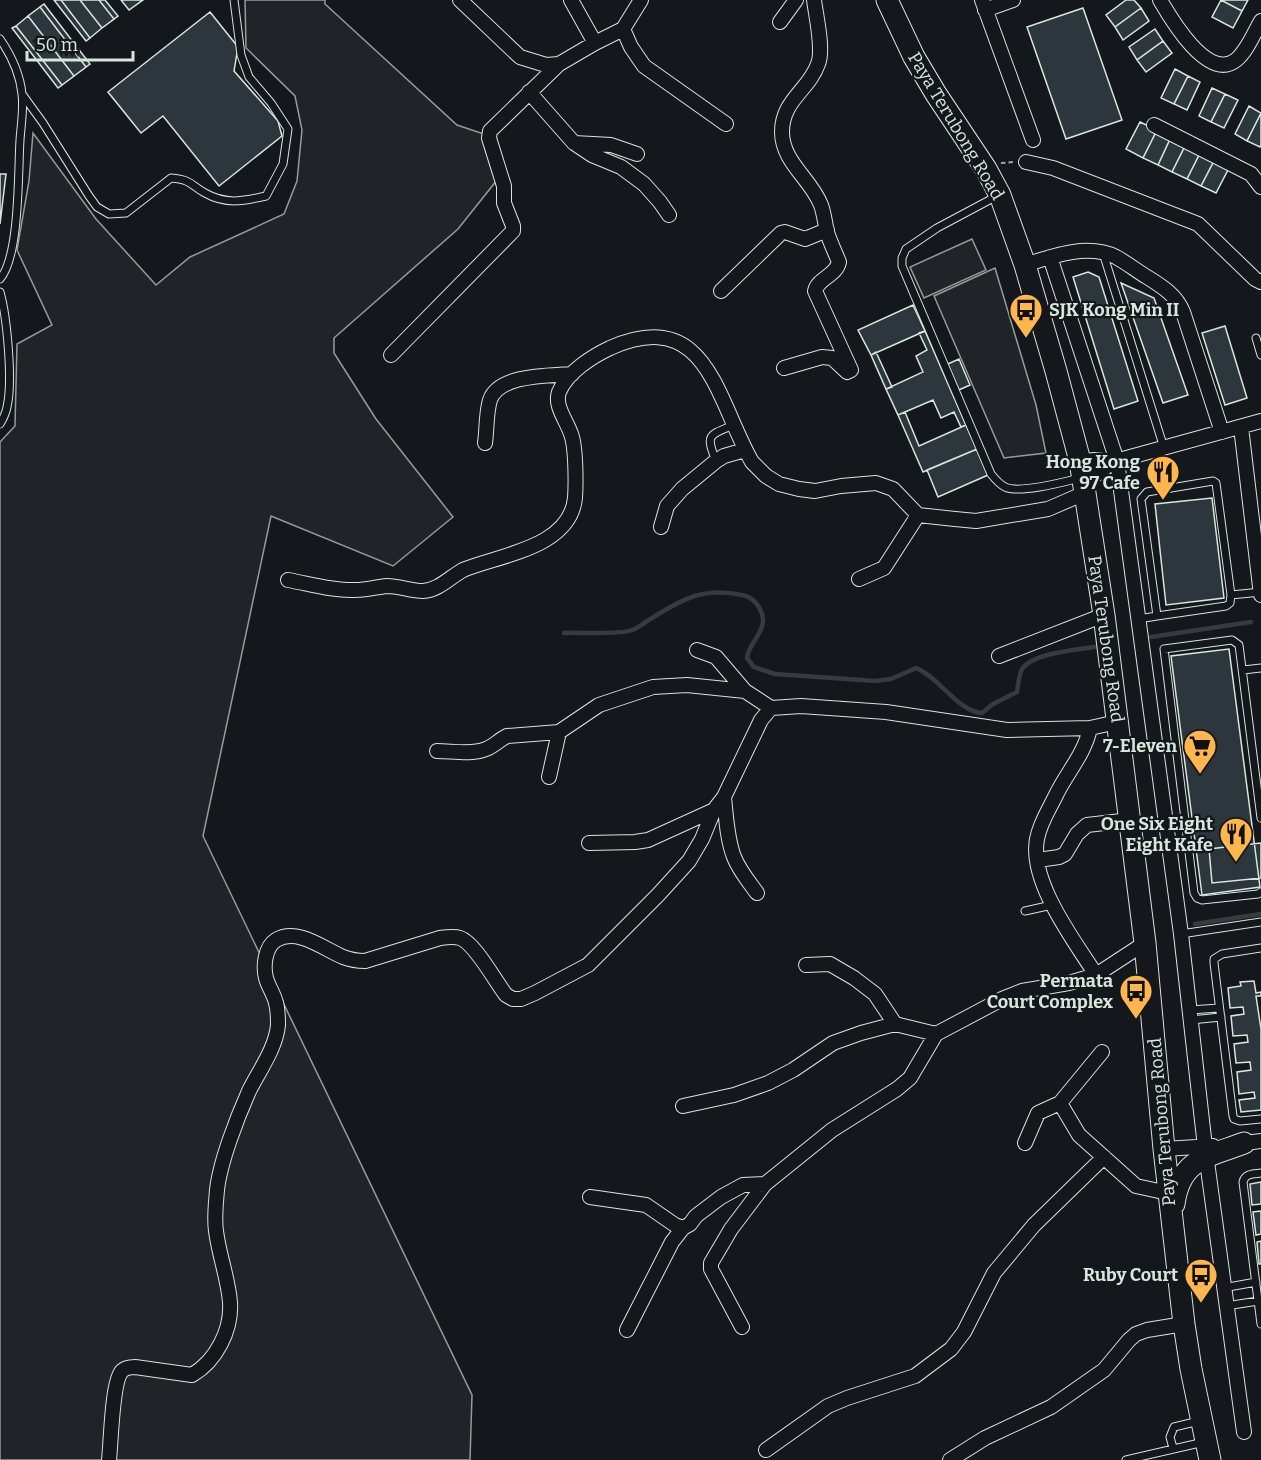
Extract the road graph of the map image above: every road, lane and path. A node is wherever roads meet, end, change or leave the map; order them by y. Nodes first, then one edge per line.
1 (234, 0) edge
2 (460, 0) edge
3 (571, 0) edge
4 (641, 0) edge
5 (796, 0) edge
6 (814, 0) edge
7 (887, 0) edge
8 (1013, 0) edge
9 (1160, 0) edge
10 (984, 5) edge
11 (1261, 21) edge
12 (780, 22) dead end
13 (623, 29) junction
14 (0, 39) edge
15 (595, 43) junction
16 (559, 64) junction
17 (530, 92) junction
18 (22, 94) junction
19 (726, 124) dead end
20 (1154, 126) dead end
21 (1033, 140) dead end
22 (574, 143) junction
23 (638, 154) dead end
24 (1026, 162) joint
25 (986, 169) junction
26 (1259, 180) edge
27 (1000, 195) junction
28 (669, 215) dead end
29 (827, 230) junction
30 (1102, 252) junction
31 (1050, 257) junction
32 (1024, 265) junction
33 (0, 279) edge
34 (1261, 282) edge
35 (721, 291) dead end
36 (0, 292) edge
37 (1256, 338) dead end
38 (391, 355) dead end
39 (1261, 355) edge
40 (784, 368) dead end
41 (572, 374) junction
42 (1261, 421) edge
43 (0, 424) edge
44 (734, 425) junction
45 (1240, 427) junction
46 (1222, 432) junction
47 (485, 443) dead end
48 (1164, 448) junction
49 (745, 450) junction
50 (716, 461) junction
51 (1114, 462) junction
52 (1082, 477) junction
53 (918, 515) junction
54 (661, 527) dead end
55 (1259, 565) edge
56 (860, 579) dead end
57 (288, 580) dead end
58 (1261, 590) edge
59 (1231, 595) junction
60 (1104, 615) junction
61 (1157, 616) junction
62 (1138, 619) junction
63 (697, 650) dead end
64 (999, 656) dead end
65 (1261, 668) edge
66 (1242, 670) junction
67 (745, 691) junction
68 (771, 708) junction
69 (1118, 722) junction
70 (1090, 728) junction
71 (560, 732) junction
72 (437, 751) dead end
73 (549, 777) dead end
74 (724, 796) junction
75 (714, 810) junction
76 (1261, 818) edge
77 (1130, 820) junction
78 (588, 843) dead end
79 (1038, 861) junction
80 (1192, 878) junction
81 (1174, 880) junction
82 (1261, 892) edge
83 (757, 893) dead end
84 (1052, 905) junction
85 (1025, 911) dead end
86 (1261, 922) edge
87 (1181, 934) junction
88 (1145, 943) junction
89 (1261, 948) edge
90 (806, 965) dead end
91 (1096, 975) junction
92 (1219, 1008) junction
93 (1190, 1015) junction
94 (1221, 1017) junction
95 (895, 1024) junction
96 (936, 1034) junction
97 (1102, 1052) dead end
98 (1060, 1103) junction
99 (683, 1106) dead end
100 (1261, 1119) edge
101 (1253, 1142) edge
102 (1025, 1143) dead end
103 (1164, 1149) junction
104 (1206, 1152) junction
105 (1104, 1157) junction
106 (1261, 1173) edge
107 (765, 1184) junction
108 (1168, 1193) junction
109 (590, 1197) dead end
110 (1172, 1224) junction
111 (683, 1228) junction
112 (1256, 1282) junction
113 (1223, 1288) junction
114 (1258, 1301) junction
115 (1226, 1306) junction
116 (1184, 1324) junction
117 (1261, 1324) edge
118 (742, 1327) dead end
119 (627, 1330) dead end
120 (1202, 1421) junction
121 (1244, 1432) dead end
122 (1173, 1448) junction
123 (766, 1450) dead end
124 (1208, 1451) edge
125 (109, 1460) edge
126 (950, 1460) edge
127 (1126, 1460) edge

1 - 18 lane
2 - 16 street
3 - 15 street
4 - 13 street
5 - 12 street
6 - 29 street
7 - 25 main road, Paya Terubong Road
8 - 10 street
9 - 11 street
10 - 21 street
13 - 15 street
13 - 19 street
14 - 18 lane
15 - 16 street
16 - 17 street
17 - 22 street
17 - 38 street
18 - 33 lane
20 - 26 street
22 - 23 street
22 - 28 street
24 - 25 path
24 - 34 street
25 - 27 main road, Paya Terubong Road
27 - 32 main road, Paya Terubong Road
27 - 52 lane
29 - 35 street
29 - 40 street
30 - 31 street
30 - 46 street
30 - 48 lane
31 - 32 street
31 - 51 street
32 - 52 main road, Paya Terubong Road
36 - 43 lane
37 - 39 lane
41 - 44 street
41 - 47 street
41 - 57 street
42 - 45 street
44 - 49 street
44 - 50 lane
45 - 46 street
45 - 55 street
46 - 48 street
48 - 51 street
49 - 50 street
49 - 53 street
50 - 54 street
51 - 52 street
51 - 62 street
52 - 53 street
52 - 60 main road, Paya Terubong Road
53 - 56 street
55 - 58 street
58 - 59 lane
59 - 61 lane
59 - 61 lane
60 - 64 street
60 - 69 main road, Paya Terubong Road
61 - 62 lane
62 - 81 street
63 - 67 street
65 - 66 lane
66 - 76 lane
66 - 80 lane
67 - 68 street
67 - 71 street
68 - 70 street
68 - 74 street
69 - 70 street
69 - 77 main road, Paya Terubong Road
70 - 79 street
71 - 72 street
71 - 73 street
74 - 75 street
74 - 83 street
75 - 78 street
75 - 125 street
77 - 79 street
77 - 88 main road, Paya Terubong Road
79 - 84 street
80 - 81 lane
80 - 82 lane
81 - 87 street
84 - 85 lane
84 - 91 street
86 - 87 lane
87 - 93 street
88 - 91 street
88 - 103 main road, Paya Terubong Road
89 - 92 lane
90 - 95 street
91 - 96 street
92 - 93 lane
92 - 94 lane
93 - 94 lane
93 - 104 street
94 - 100 lane
95 - 96 street
95 - 99 street
96 - 107 street
97 - 98 street
98 - 102 street
98 - 105 street
101 - 104 main road
103 - 104 street
103 - 108 main road, Paya Terubong Road
104 - 110 main road
104 - 113 street
105 - 108 street
105 - 123 street
106 - 112 lane
107 - 111 street
107 - 118 street
108 - 110 main road, Paya Terubong Road
109 - 111 street
110 - 116 main road, Paya Terubong Road
111 - 119 street
112 - 113 lane
112 - 114 lane
113 - 115 street
114 - 115 lane
114 - 117 lane
115 - 121 street
116 - 120 main road, Paya Terubong Road
116 - 126 street
120 - 122 lane
120 - 124 main road, Paya Terubong Road
122 - 124 lane
122 - 127 lane

